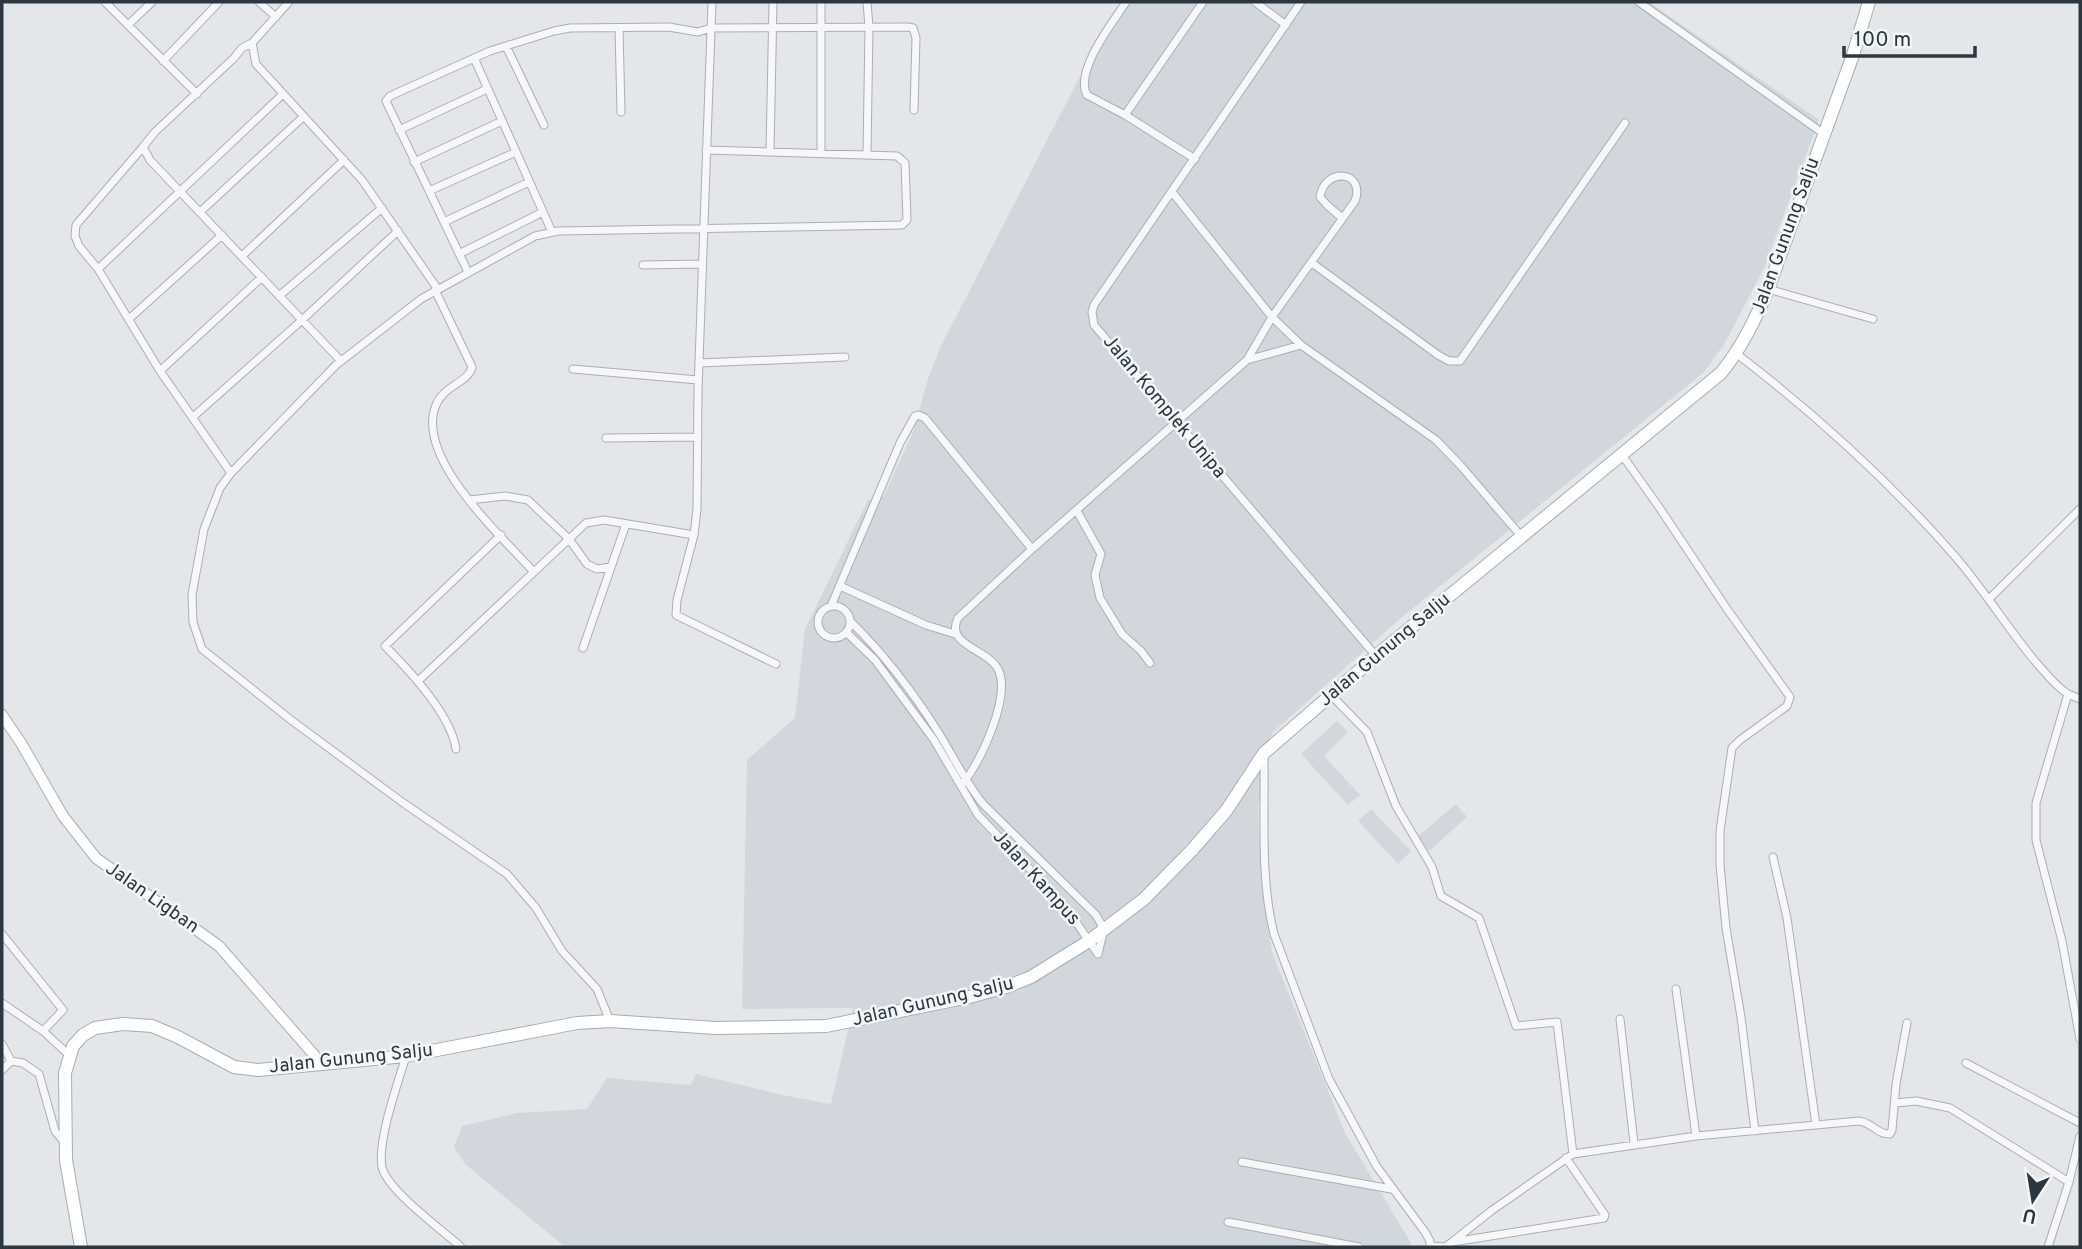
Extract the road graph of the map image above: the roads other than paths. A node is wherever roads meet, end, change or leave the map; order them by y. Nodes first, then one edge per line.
1 (105, 2) edge
2 (152, 2) edge
3 (219, 2) edge
4 (259, 2) edge
5 (289, 2) edge
6 (712, 2) edge
7 (773, 2) edge
8 (821, 2) edge
9 (867, 2) edge
10 (1126, 2) edge
11 (1203, 2) edge
12 (1255, 2) edge
13 (1301, 2) edge
14 (1639, 2) edge
15 (1869, 2) edge
16 (276, 17) junction
17 (128, 25) junction
18 (1286, 25) junction
19 (821, 27) junction
20 (869, 27) junction
21 (619, 28) junction
22 (773, 28) junction
23 (711, 29) junction
24 (252, 43) junction
25 (506, 46) junction
26 (474, 58) junction
27 (163, 61) junction
28 (487, 89) junction
29 (197, 94) junction
30 (282, 95) junction
31 (914, 110) dead end
32 (621, 112) dead end
33 (1125, 115) junction
34 (303, 117) junction
35 (502, 121) junction
36 (1625, 123) dead end
37 (544, 125) dead end
38 (399, 130) junction
39 (1824, 134) junction
40 (144, 147) junction
41 (706, 150) junction
42 (516, 152) junction
43 (770, 152) junction
44 (821, 153) junction
45 (867, 154) junction
46 (1195, 159) junction
47 (344, 160) junction
48 (414, 162) junction
49 (529, 182) junction
50 (429, 191) junction
51 (1172, 192) junction
52 (182, 193) junction
53 (382, 208) junction
54 (200, 212) junction
55 (543, 212) junction
56 (1342, 218) junction
57 (444, 222) junction
58 (703, 228) junction
59 (398, 231) junction
60 (552, 232) junction
61 (222, 235) junction
62 (459, 254) junction
63 (242, 256) junction
64 (1312, 262) junction
65 (702, 264) junction
66 (643, 265) dead end
67 (98, 270) junction
68 (468, 272) junction
69 (262, 277) junction
70 (436, 289) junction
71 (1768, 289) junction
72 (279, 296) junction
73 (1272, 317) junction
74 (129, 319) junction
75 (1873, 319) dead end
76 (302, 320) junction
77 (1301, 345) junction
78 (1737, 354) junction
79 (845, 357) dead end
80 (1247, 360) junction
81 (341, 361) junction
82 (699, 363) junction
83 (573, 369) dead end
84 (160, 371) junction
85 (698, 380) junction
86 (193, 417) junction
87 (1175, 422) junction
88 (698, 437) junction
89 (606, 438) dead end
90 (1622, 455) junction
91 (231, 473) junction
92 (469, 500) junction
93 (2080, 509) edge
94 (1077, 511) junction
95 (626, 524) junction
96 (501, 535) junction
97 (694, 535) junction
98 (1521, 536) junction
99 (569, 538) junction
100 (1032, 549) junction
101 (611, 567) junction
102 (534, 572) junction
103 (840, 586) junction
104 (1989, 599) junction
105 (831, 606) junction
106 (850, 621) junction
107 (846, 632) junction
108 (955, 634) junction
109 (583, 648) dead end
110 (1376, 656) junction
111 (1150, 663) dead end
112 (776, 664) dead end
113 (885, 665) junction
114 (418, 681) junction
115 (2068, 694) junction
116 (1331, 695) junction
117 (2080, 699) edge
118 (2, 715) edge
119 (456, 749) dead end
120 (1264, 753) junction
121 (978, 758) junction
122 (953, 764) junction
123 (964, 782) junction
124 (1773, 857) dead end
125 (1104, 929) junction
126 (2, 934) edge
127 (1089, 941) junction
128 (1676, 989) dead end
129 (2, 1003) edge
130 (1620, 1019) dead end
131 (610, 1021) junction
132 (1907, 1023) dead end
133 (43, 1031) junction
134 (2080, 1040) edge
135 (2, 1044) edge
136 (69, 1055) junction
137 (406, 1056) junction
138 (11, 1061) junction
139 (1966, 1063) dead end
140 (322, 1064) junction
141 (2, 1070) edge
142 (1896, 1103) junction
143 (2080, 1123) edge
144 (1816, 1125) junction
145 (1755, 1131) junction
146 (1696, 1136) junction
147 (2080, 1136) edge
148 (65, 1143) junction
149 (1634, 1143) junction
150 (1570, 1156) junction
151 (1242, 1162) dead end
152 (2076, 1171) edge
153 (2069, 1182) junction
154 (1391, 1189) junction
155 (1228, 1222) dead end
156 (1452, 1242) junction
157 (1430, 1246) edge
158 (81, 1247) edge
159 (461, 1247) edge
160 (1359, 1247) edge
161 (1445, 1247) edge
162 (2048, 1247) edge

1 - 17 street
2 - 17 street
3 - 27 street
4 - 16 street
5 - 16 street
6 - 23 street
7 - 22 street
8 - 19 street
9 - 20 street
10 - 33 street
11 - 33 street
12 - 18 street
13 - 18 street, Jalan Komplek Unipa
14 - 39 street
15 - 39 main road, Jalan Gunung Salju
16 - 24 street
17 - 27 street
18 - 46 street, Jalan Komplek Unipa
19 - 20 street
19 - 22 street
19 - 44 street
20 - 31 street
20 - 45 street
21 - 23 street
21 - 25 street
21 - 32 street
22 - 23 street
22 - 43 street
23 - 41 street
24 - 29 street
24 - 30 street
25 - 26 street
25 - 37 street
26 - 28 street
26 - 38 street
27 - 29 street
28 - 35 street
28 - 38 street
29 - 40 street
30 - 34 street
30 - 52 street
33 - 46 street
34 - 47 street
34 - 54 street
35 - 42 street
35 - 48 street
36 - 64 street
38 - 48 street
39 - 71 main road, Jalan Gunung Salju
40 - 52 street
40 - 67 street
41 - 43 street
41 - 58 street
42 - 49 street
42 - 50 street
43 - 44 street
44 - 45 street
45 - 58 street
46 - 51 street, Jalan Komplek Unipa
47 - 53 street
47 - 63 street
48 - 50 street
49 - 55 street
49 - 57 street
50 - 57 street
51 - 73 street
51 - 87 street, Jalan Komplek Unipa
52 - 54 street
52 - 67 street
53 - 59 street
53 - 72 street
54 - 61 street
55 - 60 street
55 - 62 street
56 - 56 street
56 - 64 street
57 - 62 street
58 - 60 street
58 - 65 street
59 - 70 street
59 - 76 street
60 - 68 street
61 - 63 street
61 - 74 street
62 - 68 street
63 - 69 street
64 - 73 street
65 - 66 street
65 - 82 street
67 - 74 street
68 - 70 street
69 - 72 street
69 - 84 street
70 - 81 street
70 - 92 street
71 - 75 street
71 - 78 main road, Jalan Gunung Salju
72 - 76 street
73 - 77 street
73 - 80 street
74 - 84 street
76 - 81 street
76 - 86 street
77 - 80 street
77 - 98 street
78 - 90 main road, Jalan Gunung Salju
78 - 104 street
79 - 82 street
80 - 87 street
81 - 91 street
82 - 85 street
83 - 85 street
84 - 86 street
85 - 88 street
86 - 91 street
87 - 94 street
87 - 110 street, Jalan Komplek Unipa
88 - 89 street
88 - 97 street
90 - 98 main road, Jalan Gunung Salju
90 - 145 street
91 - 131 street
92 - 96 street
92 - 99 street
93 - 104 street
94 - 100 street
94 - 111 street
95 - 97 street
95 - 99 street
95 - 101 street
96 - 102 street
96 - 114 street
97 - 112 street
98 - 110 main road, Jalan Gunung Salju
99 - 101 street
99 - 102 street
100 - 103 street, Jalan Kampus
100 - 108 street
101 - 109 street
102 - 114 street
103 - 105 street, Jalan Kampus
103 - 108 street
104 - 115 street
105 - 106 street, Jalan Kampus
105 - 107 street, Jalan Kampus
106 - 107 street
106 - 113 street, Jalan Kampus
107 - 113 street, Jalan Kampus
108 - 121 street
110 - 116 main road, Jalan Gunung Salju
113 - 122 street, Jalan Kampus
114 - 119 street
115 - 117 street
115 - 134 street
116 - 120 main road, Jalan Gunung Salju
116 - 150 street
118 - 140 main road, Jalan Ligban
120 - 125 main road, Jalan Gunung Salju
120 - 154 street
121 - 122 street
121 - 123 street
122 - 123 street, Jalan Kampus
123 - 125 street, Jalan Kampus
123 - 127 street, Jalan Kampus
124 - 144 street
125 - 127 main road, Jalan Gunung Salju
126 - 133 street
127 - 131 main road, Jalan Gunung Salju
128 - 146 street
129 - 133 street
130 - 149 street
131 - 137 main road, Jalan Gunung Salju
132 - 142 street
133 - 136 street
135 - 138 street
136 - 140 main road, Jalan Gunung Salju
136 - 148 main road
137 - 140 main road, Jalan Gunung Salju
137 - 159 street
138 - 141 street
138 - 148 street
139 - 143 street
142 - 144 street
142 - 153 street
144 - 145 street
145 - 146 street
146 - 149 street
147 - 152 street
148 - 158 main road
149 - 150 street
150 - 156 street
150 - 156 street
151 - 154 street
152 - 153 street
153 - 162 street
154 - 157 street
155 - 160 street
156 - 161 street
157 - 161 street

